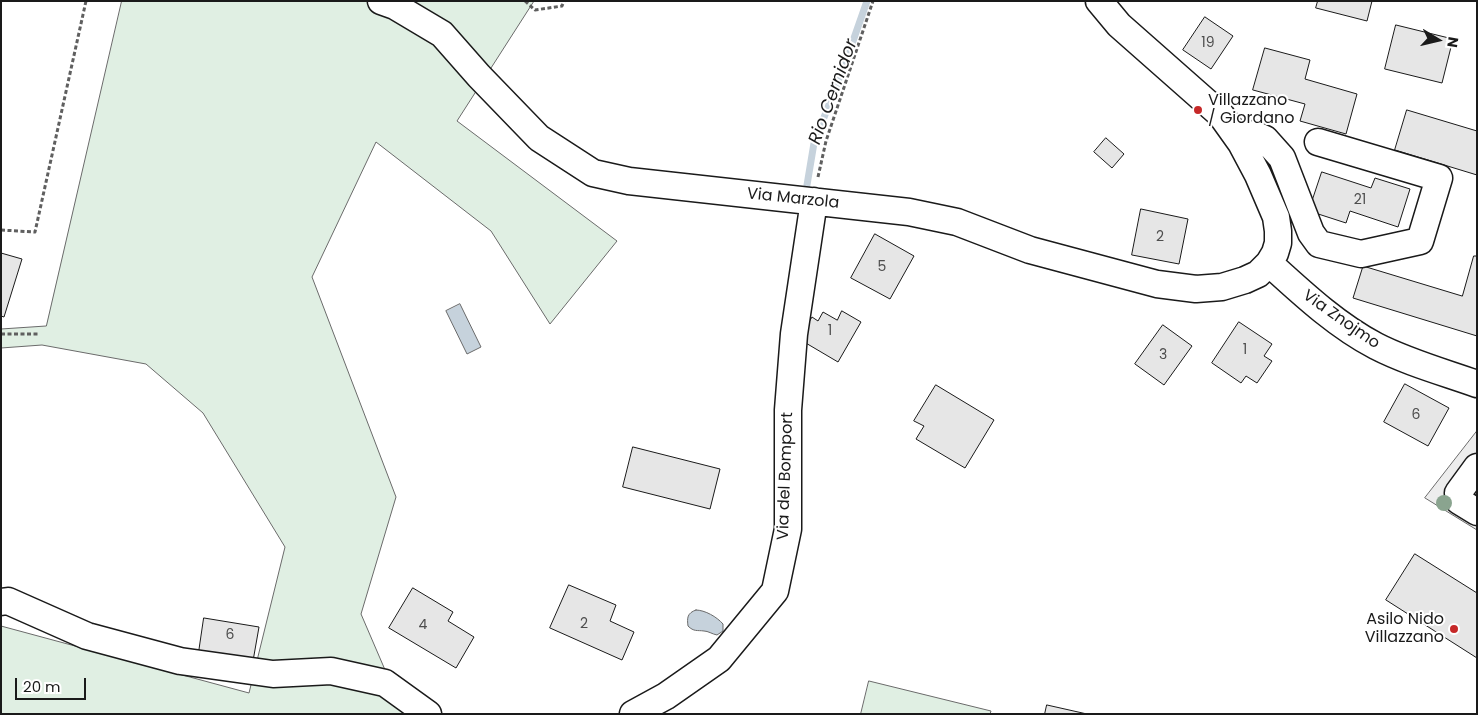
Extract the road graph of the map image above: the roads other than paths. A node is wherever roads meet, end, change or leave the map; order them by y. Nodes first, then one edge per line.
1 (381, 1) edge
2 (1099, 1) edge
3 (1237, 137) junction
4 (1318, 142) dead end
5 (814, 201) junction
6 (1263, 269) junction
7 (1477, 384) edge
8 (1477, 467) edge
9 (1477, 512) edge
10 (1, 602) edge
11 (428, 714) edge
12 (633, 714) edge

1 - 5 street, Via Marzola
2 - 3 street
3 - 4 street
3 - 6 street
5 - 6 street, Via Marzola
5 - 12 street, Via del Bomport
6 - 7 street, Via Znojmo
8 - 9 street
10 - 11 street

